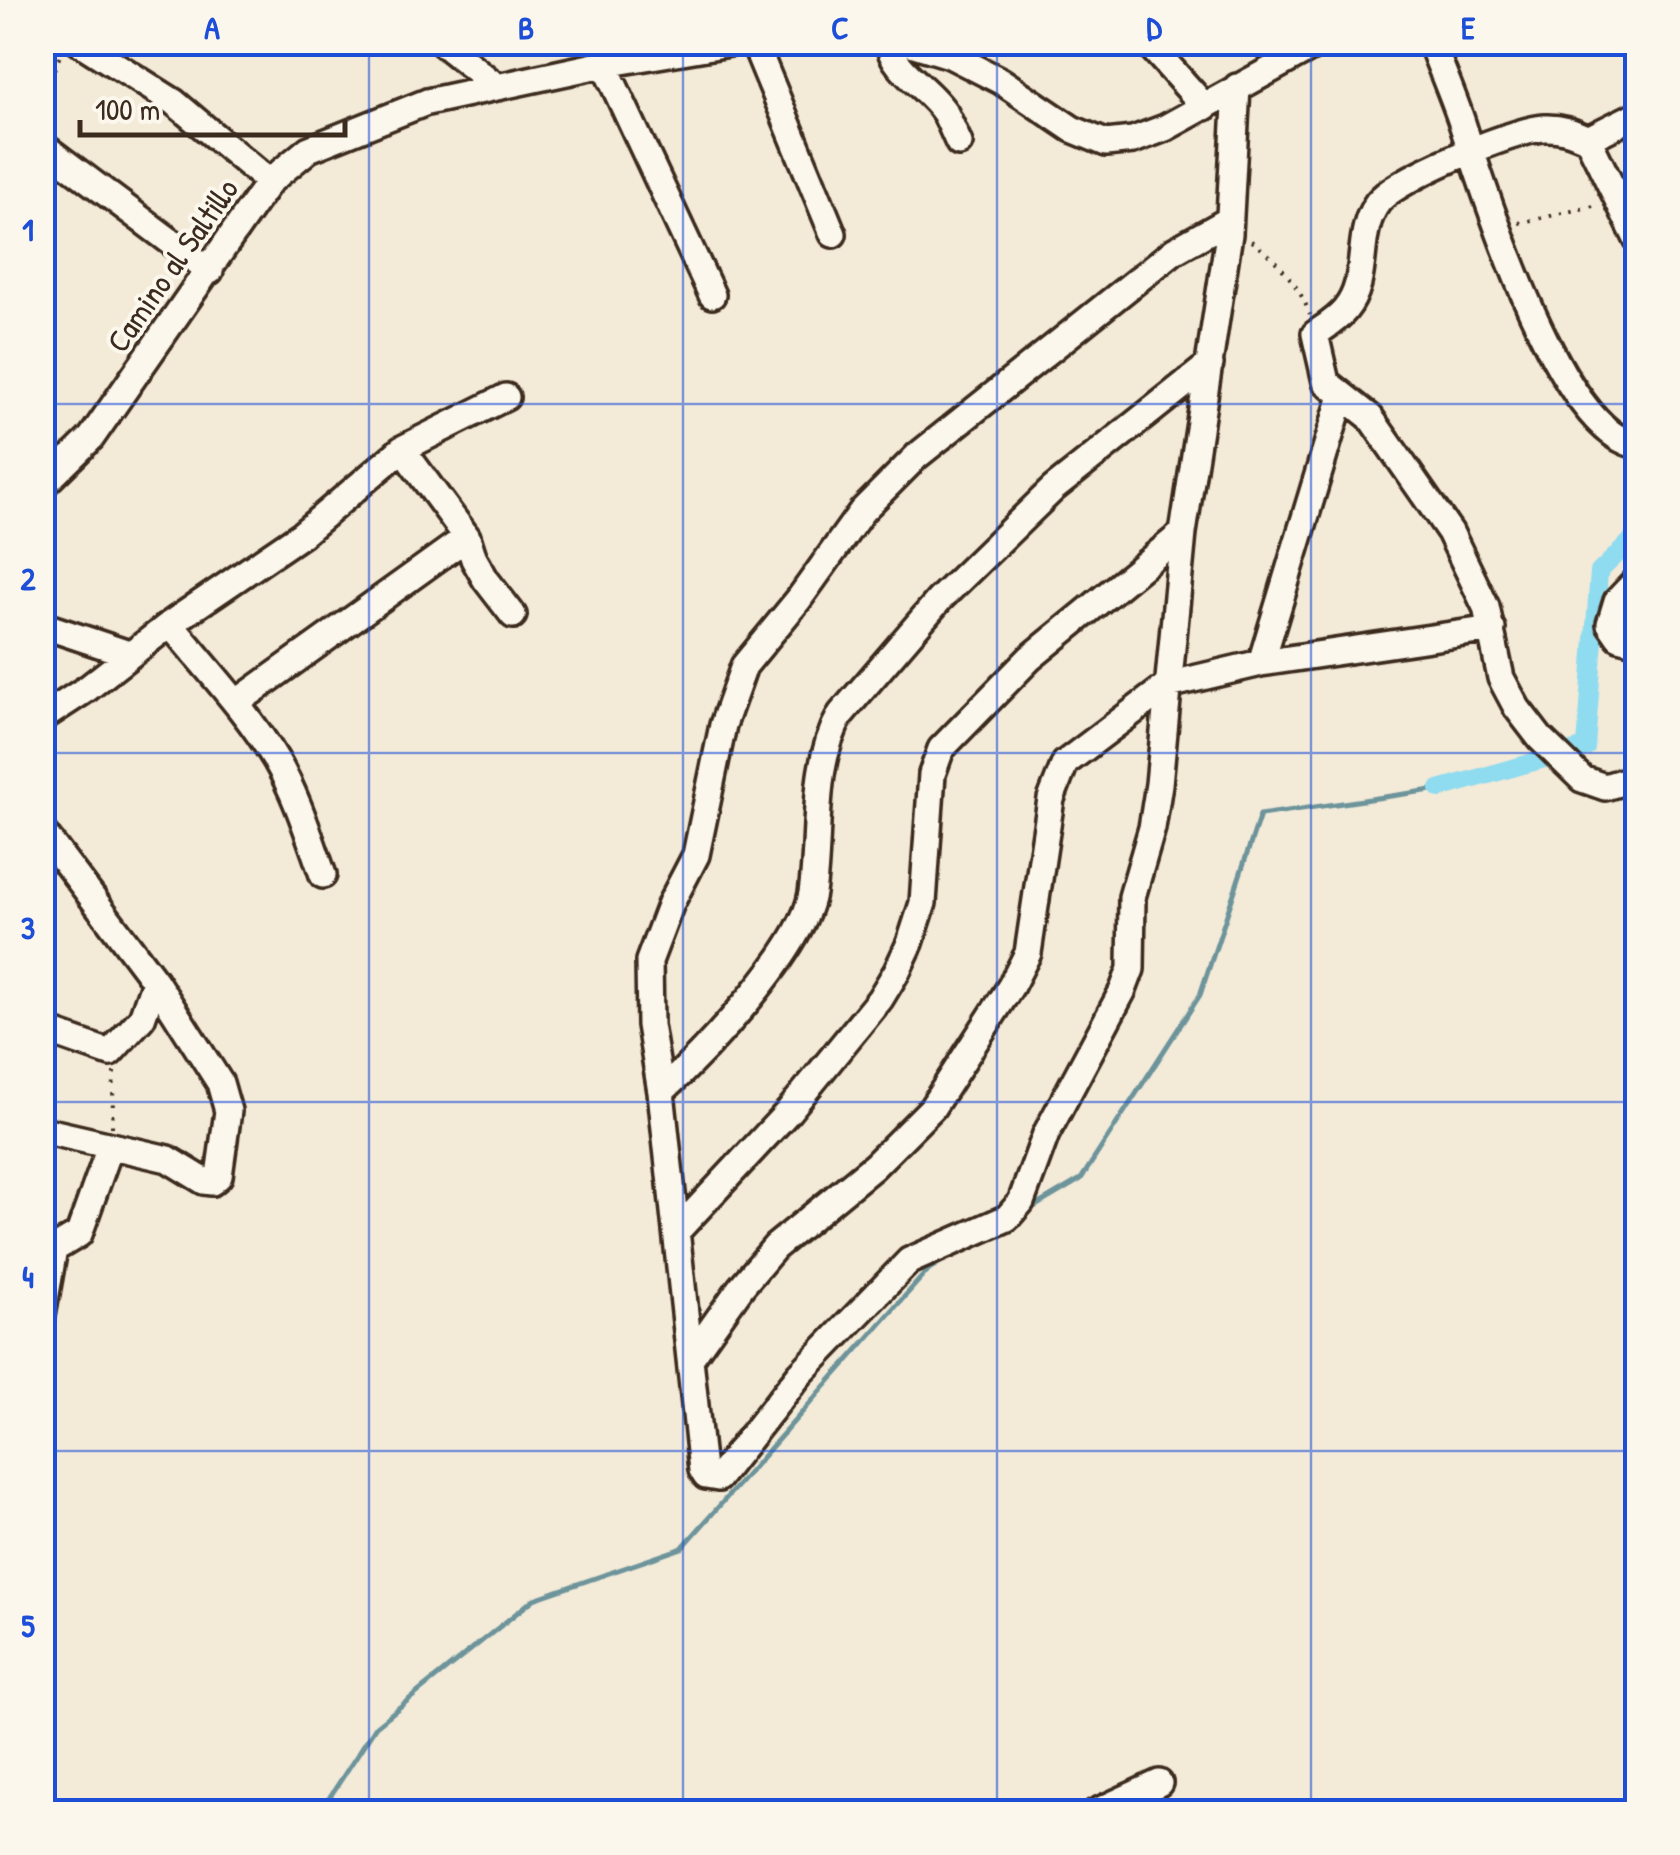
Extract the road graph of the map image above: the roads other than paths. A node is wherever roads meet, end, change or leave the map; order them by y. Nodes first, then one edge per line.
1 (80, 42) edge
2 (441, 42) edge
3 (736, 42) edge
4 (754, 42) edge
5 (888, 42) edge
6 (908, 42) edge
7 (1147, 42) edge
8 (1321, 42) edge
9 (1431, 42) edge
10 (604, 64) junction
11 (496, 86) junction
12 (1237, 88) junction
13 (1204, 108) junction
14 (1638, 114) edge
15 (1588, 139) junction
16 (959, 143) dead end
17 (42, 146) edge
18 (1471, 152) junction
19 (269, 182) junction
20 (1229, 227) junction
21 (833, 234) dead end
22 (1638, 241) edge
23 (210, 271) junction
24 (712, 295) dead end
25 (1210, 364) junction
26 (1342, 396) junction
27 (506, 397) dead end
28 (1638, 445) edge
29 (402, 449) junction
30 (42, 486) edge
31 (1183, 533) junction
32 (467, 537) junction
33 (1638, 579) edge
34 (513, 615) dead end
35 (170, 624) junction
36 (42, 625) edge
37 (1492, 629) junction
38 (1638, 642) edge
39 (129, 654) junction
40 (1261, 663) junction
41 (1168, 685) junction
42 (236, 704) junction
43 (42, 718) edge
44 (1638, 778) edge
45 (42, 831) edge
46 (323, 876) dead end
47 (155, 981) junction
48 (42, 1030) edge
49 (661, 1092) junction
50 (42, 1130) edge
51 (110, 1146) junction
52 (678, 1230) junction
53 (48, 1247) edge
54 (42, 1316) edge
55 (690, 1359) junction
56 (1159, 1783) dead end
57 (1096, 1812) edge

1 - 19 street
2 - 11 street
3 - 10 street, Camino al Saltillo
4 - 21 street
5 - 16 street
6 - 13 street
7 - 13 street
8 - 12 street
9 - 18 street
10 - 11 street, Camino al Saltillo
10 - 24 street
11 - 19 street, Camino al Saltillo
12 - 13 street
12 - 20 street
14 - 15 street
15 - 18 street
15 - 22 street
17 - 23 street
18 - 26 street
18 - 28 street
19 - 23 street, Camino al Saltillo
20 - 25 street
20 - 49 street
23 - 30 street, Camino al Saltillo
25 - 31 street
25 - 49 street
26 - 37 street
26 - 40 street
27 - 29 street
29 - 32 street
29 - 35 street
31 - 41 street
31 - 52 street
32 - 34 street
32 - 42 street
33 - 38 street
35 - 39 street
35 - 42 street
36 - 39 street
37 - 40 street
37 - 44 street
39 - 43 street
40 - 41 street
41 - 55 street
41 - 55 street
42 - 46 street
45 - 47 street
47 - 48 street
47 - 51 street
49 - 52 street
50 - 51 street
51 - 53 street
52 - 55 street
53 - 54 street
56 - 57 street

